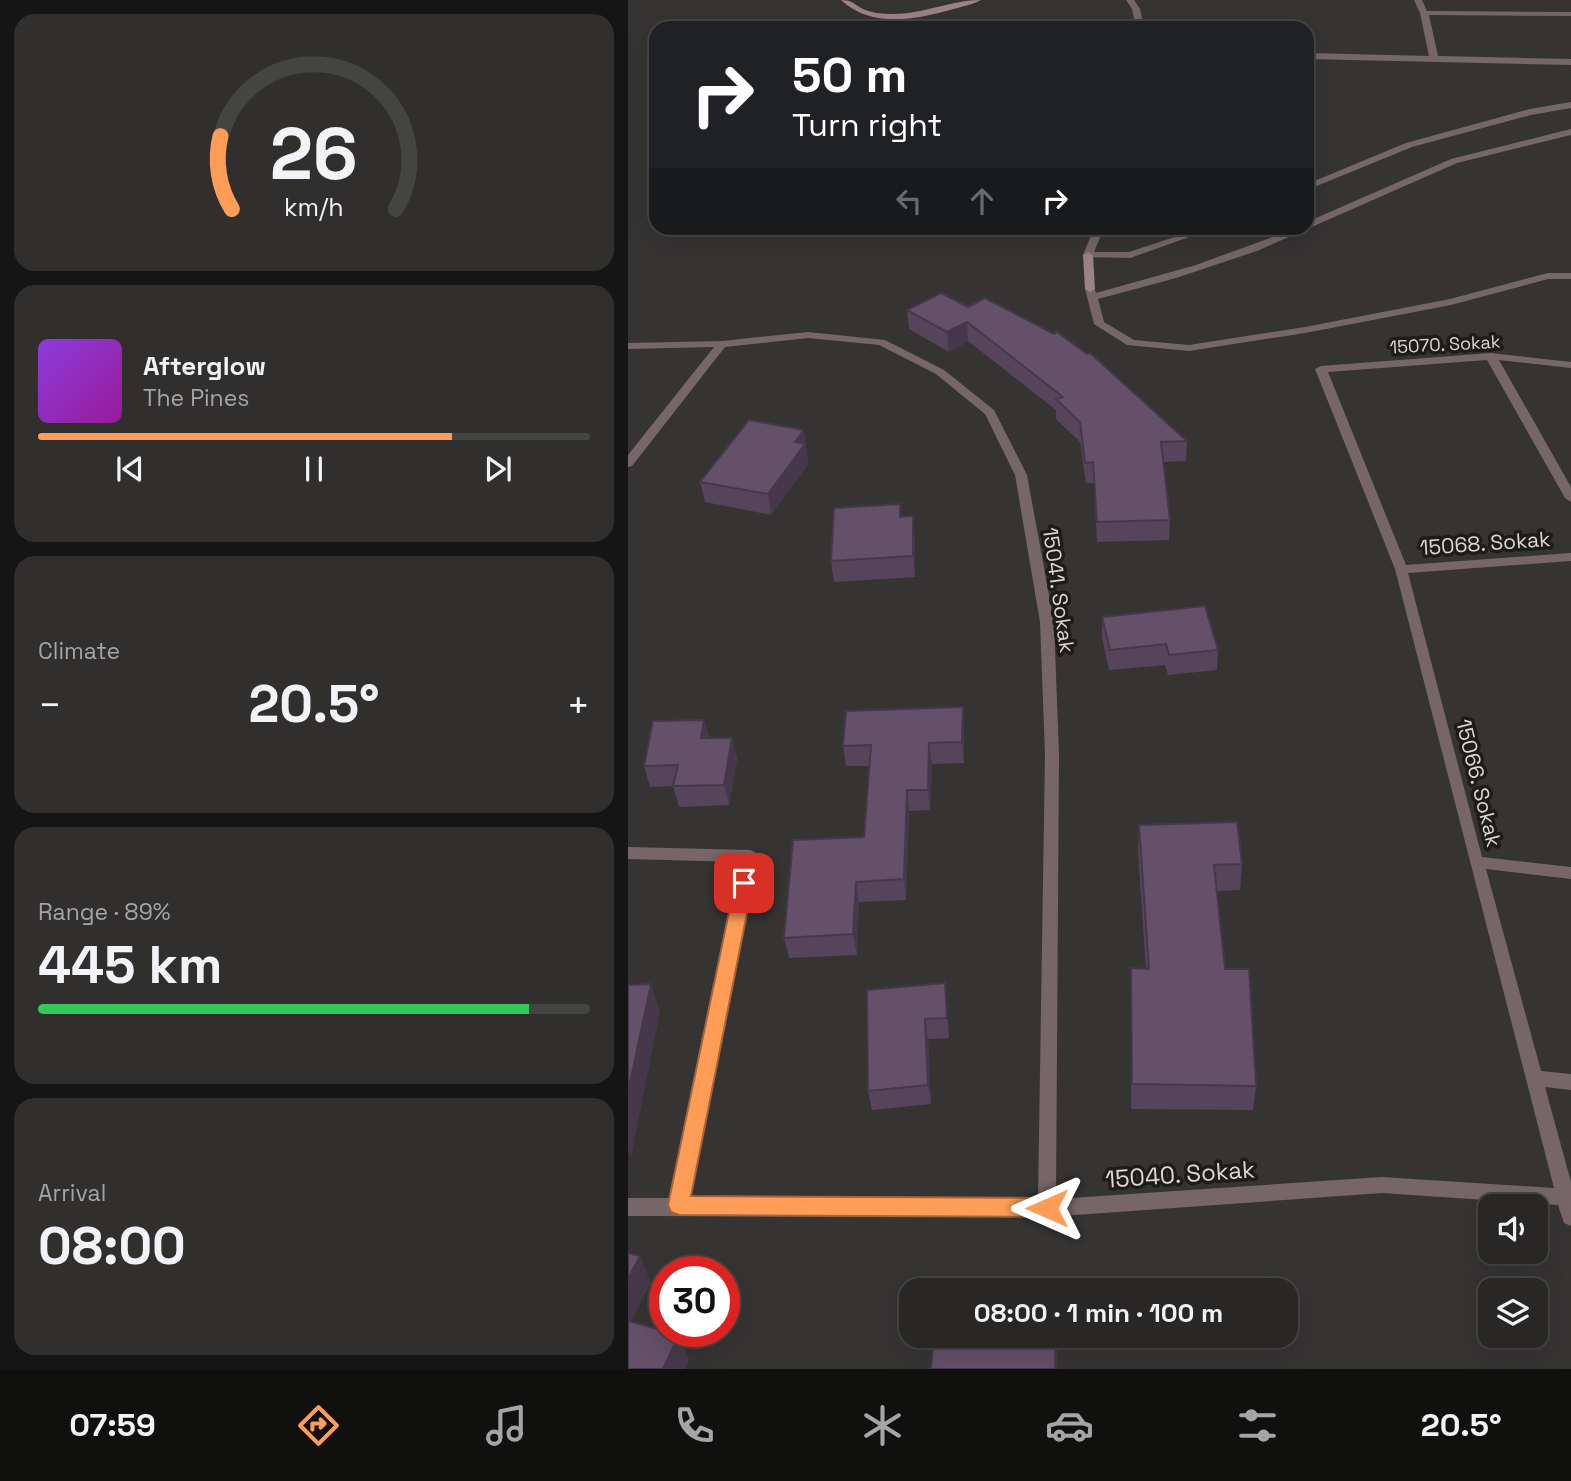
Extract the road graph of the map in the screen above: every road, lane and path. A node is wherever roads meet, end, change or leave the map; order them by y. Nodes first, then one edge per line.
1 (845, 0) edge
2 (977, 0) edge
3 (1130, 0) edge
4 (1418, 0) edge
5 (1424, 13) junction
6 (1571, 14) edge
7 (1139, 21) edge
8 (1314, 56) edge
9 (1434, 59) junction
10 (1571, 62) edge
11 (1571, 105) edge
12 (1571, 132) edge
13 (1314, 184) edge
14 (1314, 223) edge
15 (1096, 235) edge
16 (1189, 235) edge
17 (1287, 235) edge
18 (1088, 255) junction
19 (1571, 276) edge
20 (1091, 293) junction
21 (722, 344) junction
22 (628, 346) edge
23 (1491, 356) junction
24 (1571, 365) edge
25 (1321, 369) joint
26 (628, 463) edge
27 (1571, 498) edge
28 (1571, 557) edge
29 (1401, 569) junction
30 (628, 853) edge
31 (1476, 862) junction
32 (1571, 873) edge
33 (1534, 1078) junction
34 (1571, 1082) edge
35 (1566, 1197) junction
36 (679, 1205) junction
37 (628, 1207) edge
38 (1047, 1208) junction
39 (1571, 1217) edge

1 - 2 street
3 - 7 street
4 - 5 street
5 - 6 street
5 - 9 street
8 - 9 street
9 - 10 street
11 - 13 street
12 - 14 street
15 - 18 street
16 - 18 street
17 - 20 street
18 - 20 street
19 - 20 street
21 - 22 street, 15041. Sokak
21 - 26 street
21 - 38 street, 15041. Sokak
23 - 24 street, 15070. Sokak
23 - 25 street, 15070. Sokak
23 - 27 street
25 - 29 street, 15066. Sokak
28 - 29 street, 15068. Sokak
29 - 31 street, 15066. Sokak
30 - 36 street
31 - 32 street
31 - 33 street, 15066. Sokak
33 - 34 street
33 - 35 street, 15066. Sokak
35 - 38 street, 15040. Sokak
35 - 39 street, 15066. Sokak
36 - 37 street, 15040. Sokak
36 - 38 street, 15040. Sokak

